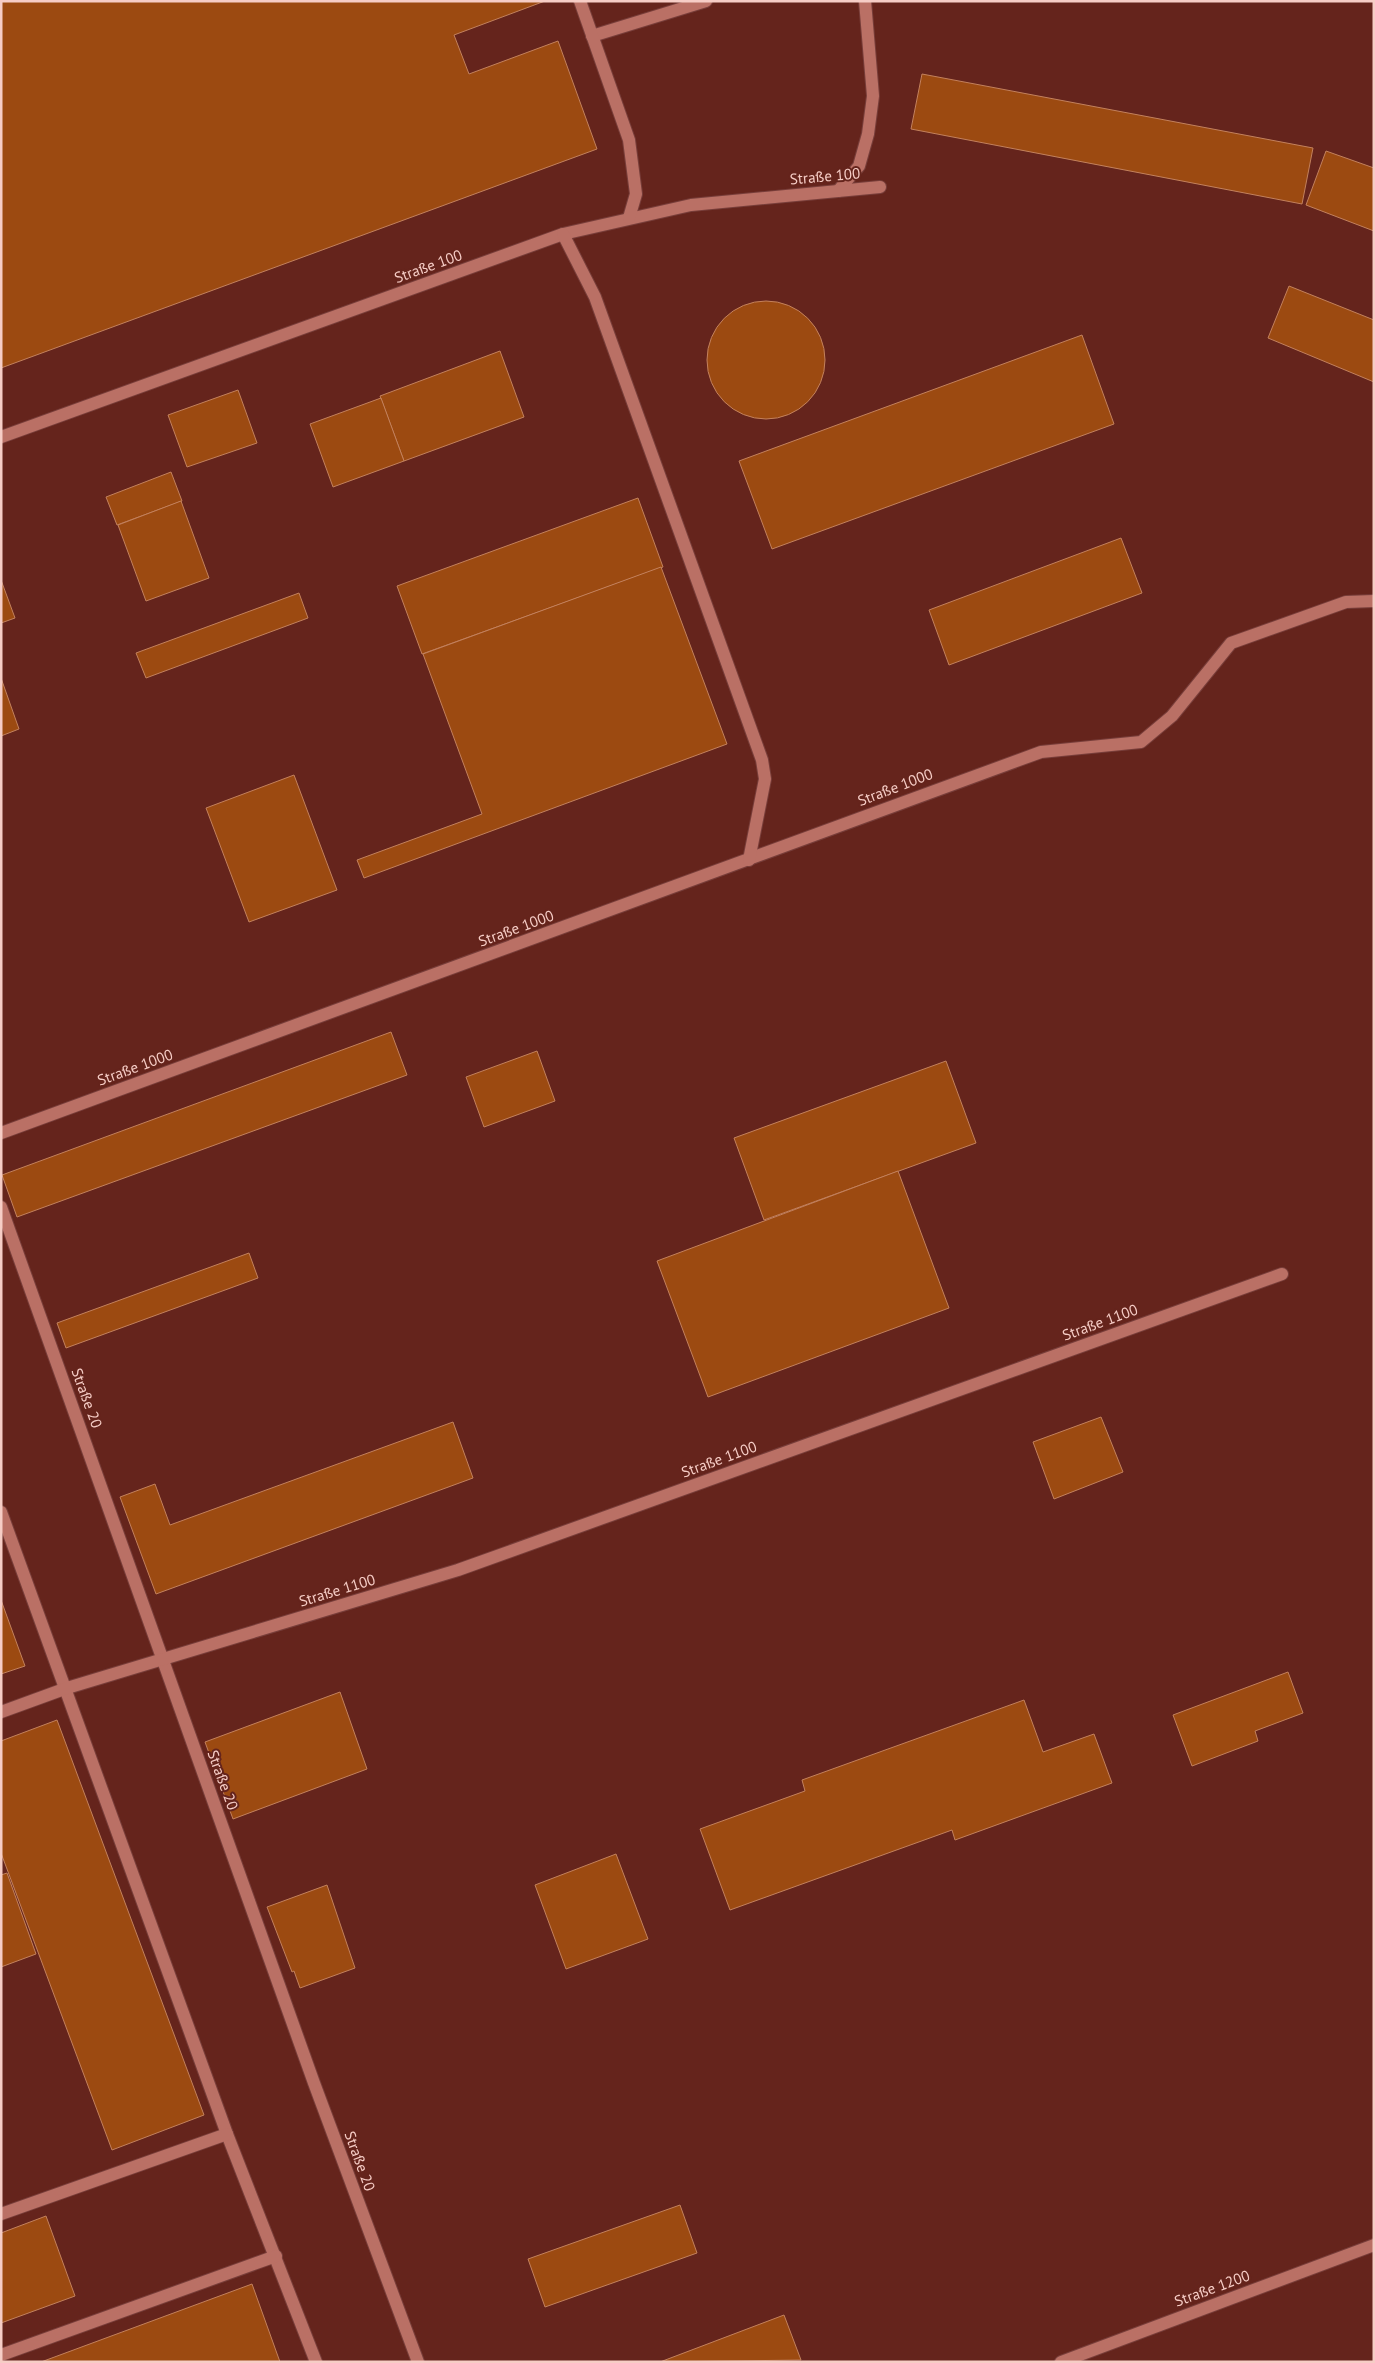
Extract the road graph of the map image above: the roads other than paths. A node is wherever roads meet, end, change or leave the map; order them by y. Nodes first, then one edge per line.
1 (580, 1) edge
2 (706, 1) edge
3 (865, 1) edge
4 (592, 36) junction
5 (880, 187) dead end
6 (838, 191) junction
7 (629, 218) junction
8 (564, 234) junction
9 (1, 437) edge
10 (1374, 601) edge
11 (749, 860) junction
12 (1, 1133) edge
13 (1, 1208) edge
14 (1282, 1274) dead end
15 (1, 1512) edge
16 (163, 1660) junction
17 (67, 1688) junction
18 (1, 1712) edge
19 (227, 2134) junction
20 (1, 2214) edge
21 (1374, 2245) edge
22 (276, 2256) junction
23 (1, 2356) edge
24 (316, 2362) edge
25 (418, 2362) edge
26 (1061, 2362) edge

1 - 4 street
2 - 4 street
3 - 6 street
4 - 7 street
5 - 6 street, Straße 100
6 - 7 street, Straße 100
7 - 8 street, Straße 100
8 - 9 street, Straße 100
8 - 11 street
10 - 11 street, Straße 1000
11 - 12 street, Straße 1000
13 - 16 street, Straße 20
14 - 16 street, Straße 1100
15 - 17 street
16 - 17 street, Straße 1100
16 - 25 street, Straße 20
17 - 18 street, Straße 1100
17 - 19 street
19 - 20 street
19 - 22 street
21 - 26 street, Straße 1200
22 - 23 street
22 - 24 street

